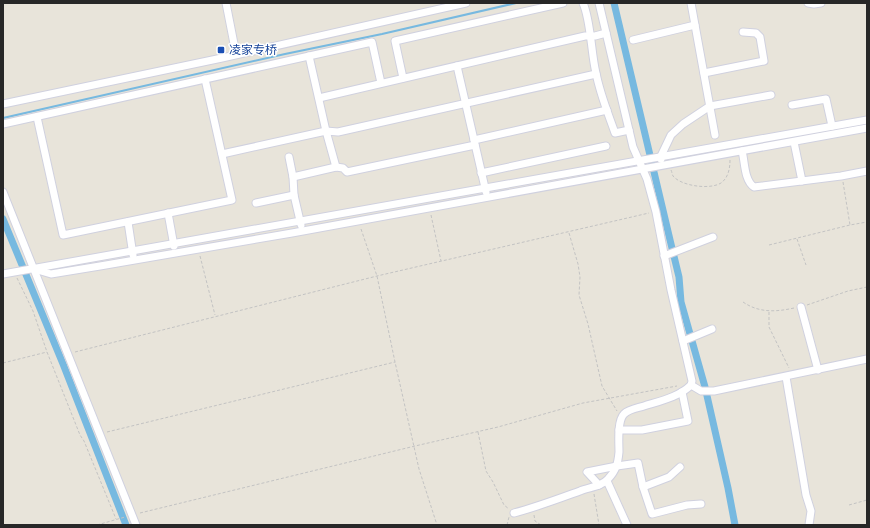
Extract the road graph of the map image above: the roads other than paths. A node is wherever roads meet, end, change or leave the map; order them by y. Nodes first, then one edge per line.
1 (226, 3) edge
2 (466, 3) edge
3 (563, 3) edge
4 (582, 3) edge
5 (599, 3) edge
6 (690, 3) edge
7 (808, 3) edge
8 (821, 3) edge
9 (695, 25) junction
10 (743, 32) dead end
11 (606, 33) junction
12 (590, 36) junction
13 (633, 40) dead end
14 (236, 54) junction
15 (309, 56) junction
16 (457, 66) junction
17 (704, 73) junction
18 (596, 74) junction
19 (403, 78) junction
20 (205, 79) junction
21 (381, 83) junction
22 (771, 95) dead end
23 (319, 98) junction
24 (466, 103) junction
25 (3, 104) edge
26 (792, 105) dead end
27 (710, 106) junction
28 (607, 110) junction
29 (37, 117) junction
30 (867, 120) edge
31 (3, 124) edge
32 (832, 126) junction
33 (867, 128) edge
34 (629, 130) junction
35 (326, 131) junction
36 (715, 135) dead end
37 (794, 142) junction
38 (474, 143) junction
39 (606, 146) dead end
40 (742, 151) junction
41 (222, 154) junction
42 (658, 156) junction
43 (289, 157) dead end
44 (638, 160) junction
45 (663, 165) junction
46 (336, 167) junction
47 (646, 168) junction
48 (867, 171) edge
49 (481, 173) junction
50 (293, 177) junction
51 (802, 181) junction
52 (484, 188) junction
53 (3, 192) edge
54 (294, 195) junction
55 (487, 197) junction
56 (256, 202) dead end
57 (168, 213) junction
58 (300, 221) junction
59 (128, 222) junction
60 (302, 231) junction
61 (713, 237) dead end
62 (174, 243) junction
63 (133, 250) junction
64 (175, 253) junction
65 (667, 255) junction
66 (134, 260) junction
67 (34, 269) junction
68 (3, 274) edge
69 (801, 307) road end
70 (712, 329) dead end
71 (685, 341) junction
72 (867, 359) edge
73 (818, 370) junction
74 (789, 376) junction
75 (691, 385) junction
76 (682, 392) junction
77 (619, 430) junction
78 (617, 466) junction
79 (680, 467) dead end
80 (607, 481) junction
81 (596, 486) junction
82 (643, 487) junction
83 (701, 504) dead end
84 (514, 513) road end
85 (136, 525) edge
86 (627, 525) edge
87 (809, 525) edge

1 - 14 street
2 - 14 street
3 - 19 street
4 - 12 street
5 - 11 street
6 - 9 street
7 - 8 street
9 - 13 street
9 - 17 street
10 - 17 street
11 - 12 street
11 - 34 street
12 - 16 street
12 - 18 street
14 - 25 street
15 - 20 street
15 - 21 street
15 - 23 street
16 - 19 street
16 - 24 street
17 - 27 street
18 - 24 street
18 - 28 street
19 - 21 street
20 - 29 street
20 - 41 street
21 - 23 street
22 - 27 street
23 - 35 street
24 - 35 street
24 - 38 street
26 - 32 street
27 - 36 street
27 - 42 street
28 - 34 street
28 - 38 street
29 - 31 street
29 - 59 street
30 - 32 street
32 - 42 street
33 - 37 street
34 - 44 street
35 - 41 street
35 - 46 street
37 - 40 street
37 - 51 street
38 - 46 street
38 - 49 street
39 - 49 street
40 - 45 street
40 - 51 street
41 - 57 street
42 - 44 street
42 - 45 street
43 - 50 street
44 - 47 street
44 - 52 street
45 - 47 street
46 - 50 street
47 - 55 street
47 - 65 street
48 - 51 street
49 - 52 street
50 - 54 street
52 - 55 street
52 - 58 street
53 - 67 street
54 - 56 street
54 - 58 street
55 - 60 street
57 - 59 street
57 - 62 street
58 - 60 street
58 - 62 street
59 - 63 street
60 - 64 street
61 - 65 street
62 - 63 street
62 - 64 street
63 - 66 street
63 - 67 street
64 - 66 street
65 - 71 street
66 - 67 street
67 - 68 street
67 - 85 street
69 - 73 street
70 - 71 street
71 - 75 street
72 - 73 street
73 - 74 street
74 - 75 street
74 - 87 street
75 - 76 street
76 - 77 street
76 - 77 street
77 - 78 street
78 - 80 street
78 - 81 street
78 - 82 street
79 - 82 street
80 - 81 street
80 - 86 street
81 - 84 street
82 - 83 street

